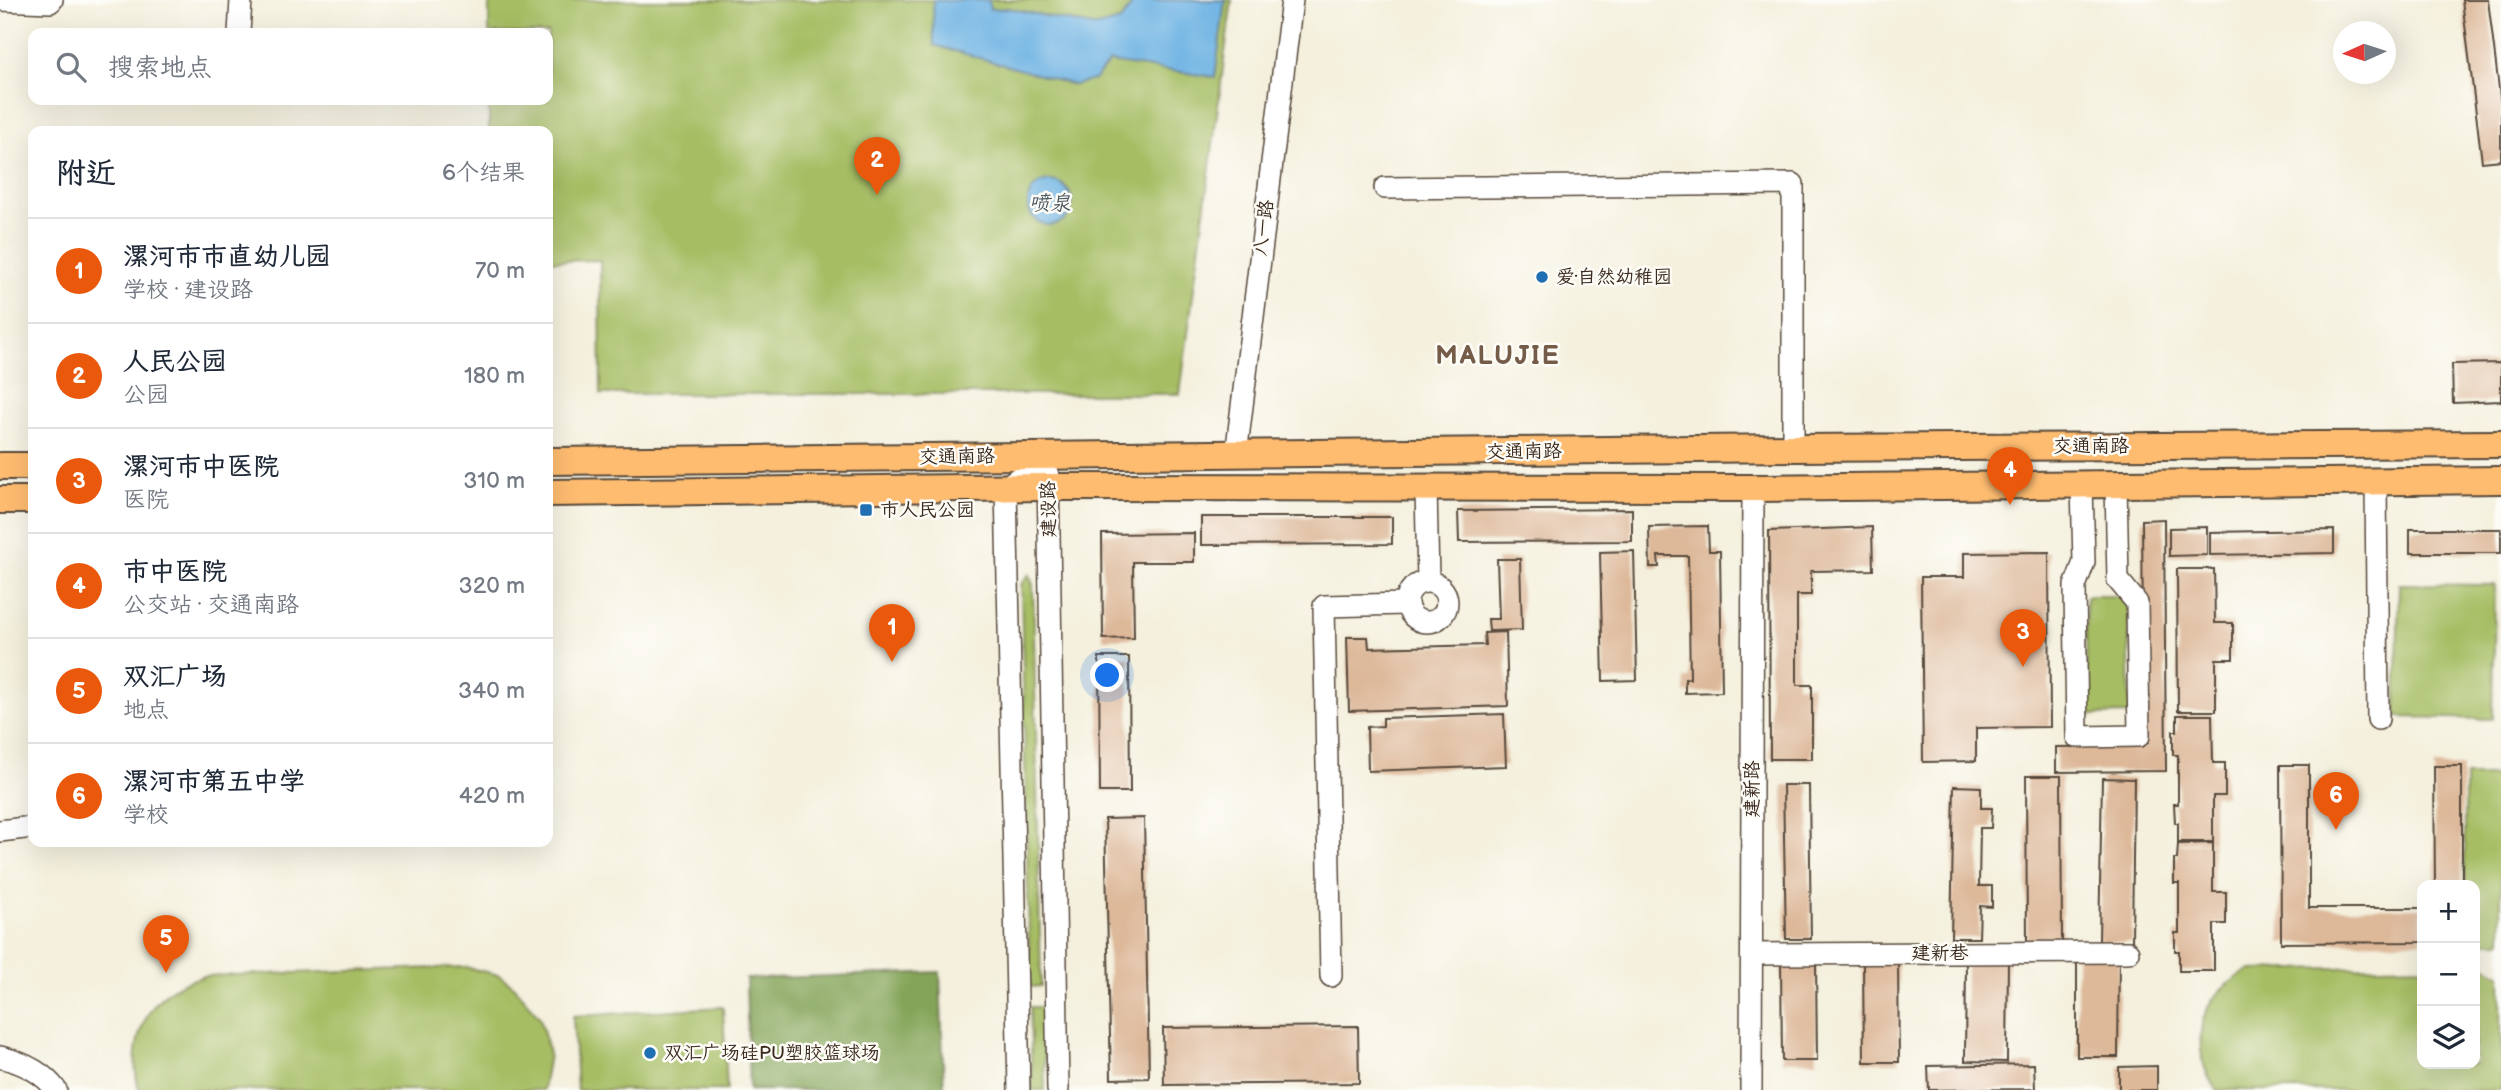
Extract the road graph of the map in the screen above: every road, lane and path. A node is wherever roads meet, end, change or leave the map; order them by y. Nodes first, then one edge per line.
1 (0, 0) edge
2 (52, 0) edge
3 (241, 0) edge
4 (1292, 0) edge
5 (239, 28) edge
6 (1385, 188) dead end
7 (2501, 444) edge
8 (1793, 448) junction
9 (1426, 453) junction
10 (1048, 456) junction
11 (1237, 456) junction
12 (553, 461) edge
13 (0, 466) edge
14 (28, 466) edge
15 (2501, 480) edge
16 (2376, 481) junction
17 (2116, 484) junction
18 (2082, 485) junction
19 (1006, 487) junction
20 (1048, 487) junction
21 (1426, 488) junction
22 (1753, 488) junction
23 (553, 493) edge
24 (0, 500) edge
25 (28, 500) edge
26 (1428, 581) junction
27 (1406, 604) junction
28 (2378, 719) dead end
29 (28, 828) edge
30 (0, 831) edge
31 (2128, 951) dead end
32 (1752, 954) junction
33 (1331, 976) dead end
34 (1017, 997) junction
35 (1056, 997) junction
36 (0, 1057) edge
37 (56, 1090) edge
38 (1019, 1090) edge
39 (1058, 1090) edge
40 (1751, 1090) edge

1 - 2 street
3 - 5 street
4 - 11 street, 八一路
6 - 8 street
7 - 8 main road, 交通南路
8 - 9 main road, 交通南路
9 - 11 main road, 交通南路
9 - 21 main road
10 - 11 main road, 交通南路
10 - 12 main road, 交通南路
10 - 19 street, 建设路
10 - 20 street, 建设路
13 - 14 main road
15 - 16 main road, 交通南路
16 - 17 main road, 交通南路
16 - 28 street
17 - 18 main road, 交通南路
17 - 18 street
18 - 22 main road, 交通南路
19 - 20 main road, 交通南路
19 - 23 main road, 交通南路
19 - 34 street
20 - 21 main road, 交通南路
20 - 35 street, 建设路
21 - 22 main road, 交通南路
21 - 26 street
22 - 32 street, 建新路
24 - 25 main road
26 - 27 street
26 - 27 street
27 - 33 street
29 - 30 street
31 - 32 street, 建新巷
32 - 40 street, 建新路
34 - 35 street
34 - 38 street
35 - 39 street, 建设路
36 - 37 street

